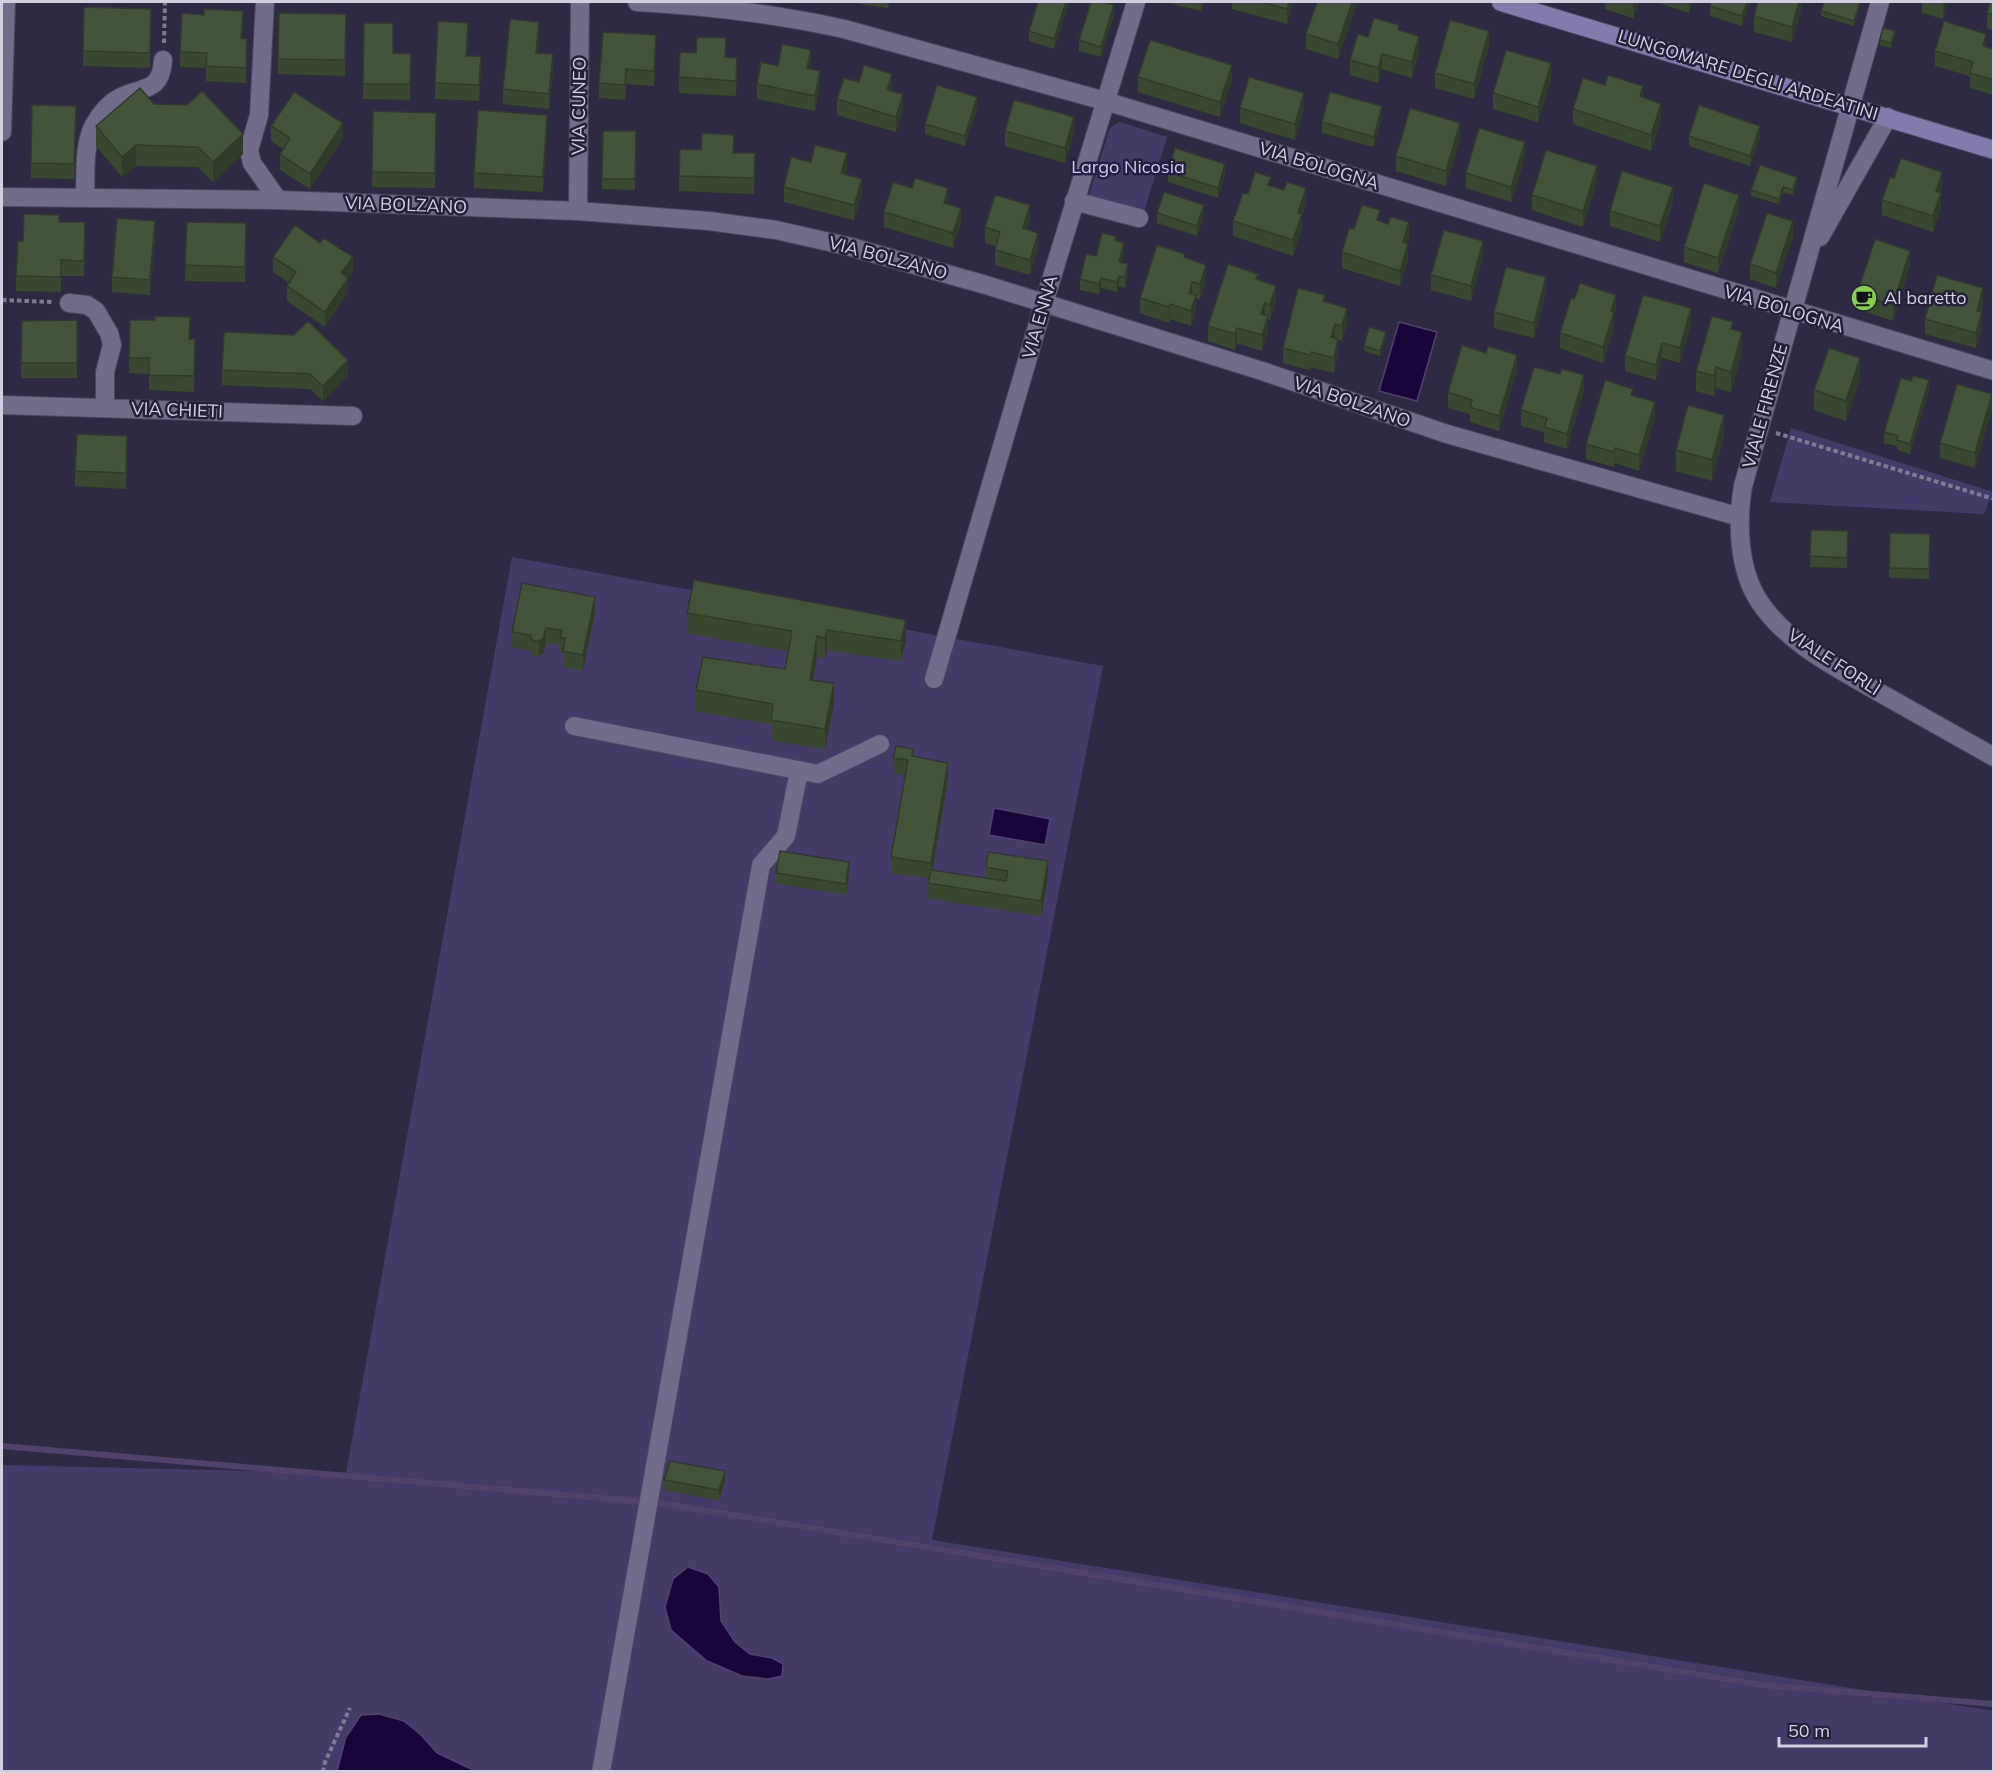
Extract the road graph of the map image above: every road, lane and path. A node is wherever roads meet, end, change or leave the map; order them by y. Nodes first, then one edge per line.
1 (6, 2) edge
2 (165, 2) edge
3 (265, 2) edge
4 (580, 2) edge
5 (637, 2) edge
6 (1136, 2) edge
7 (1501, 2) edge
8 (1880, 2) edge
9 (163, 60) joint
10 (2, 87) edge
11 (1105, 101) junction
12 (1851, 106) junction
13 (1888, 117) junction
14 (2, 132) edge
15 (1994, 150) edge
16 (2, 197) edge
17 (85, 197) junction
18 (278, 200) junction
19 (1074, 201) junction
20 (578, 211) junction
21 (1139, 218) dead end
22 (1806, 262) junction
23 (2, 300) edge
24 (69, 303) joint
25 (1044, 303) junction
26 (1791, 311) junction
27 (1994, 371) edge
28 (2, 405) edge
29 (105, 408) junction
30 (353, 416) dead end
31 (1759, 428) junction
32 (1994, 499) edge
33 (1740, 517) junction
34 (934, 679) dead end
35 (574, 726) dead end
36 (880, 744) dead end
37 (1994, 757) edge
38 (799, 771) junction
39 (350, 1708) dead end
40 (323, 1772) edge
41 (601, 1772) edge

1 - 10 street
2 - 9 path
3 - 18 street
4 - 20 street, VIA CUNEO
5 - 11 street, VIA BOLOGNA
6 - 11 street, VIA ENNA
7 - 12 main road, LUNGOMARE DEGLI ARDEATINI
8 - 12 street, VIALE FIRENZE
9 - 17 street
10 - 14 street
11 - 19 street, VIA ENNA
11 - 26 street, VIA BOLOGNA
12 - 13 main road, LUNGOMARE DEGLI ARDEATINI
12 - 22 street, VIALE FIRENZE
13 - 15 main road, LUNGOMARE DEGLI ARDEATINI
13 - 22 street, VIALE FIRENZE
16 - 17 street, VIA BOLZANO
17 - 18 street, VIA BOLZANO
18 - 20 street, VIA BOLZANO
19 - 21 street
19 - 25 street, VIA ENNA
20 - 25 street, VIA BOLZANO
22 - 26 street, VIALE FIRENZE
23 - 24 path
24 - 29 street
25 - 33 street, VIA BOLZANO
25 - 34 street, VIA ENNA
26 - 27 street, VIA BOLOGNA
26 - 31 street, VIALE FIRENZE
28 - 29 street, VIA CHIETI
29 - 30 street, VIA CHIETI
31 - 32 path
31 - 33 street, VIALE FIRENZE
33 - 37 street, VIALE FORLÌ
35 - 38 street
36 - 38 street
38 - 41 street
39 - 40 path

